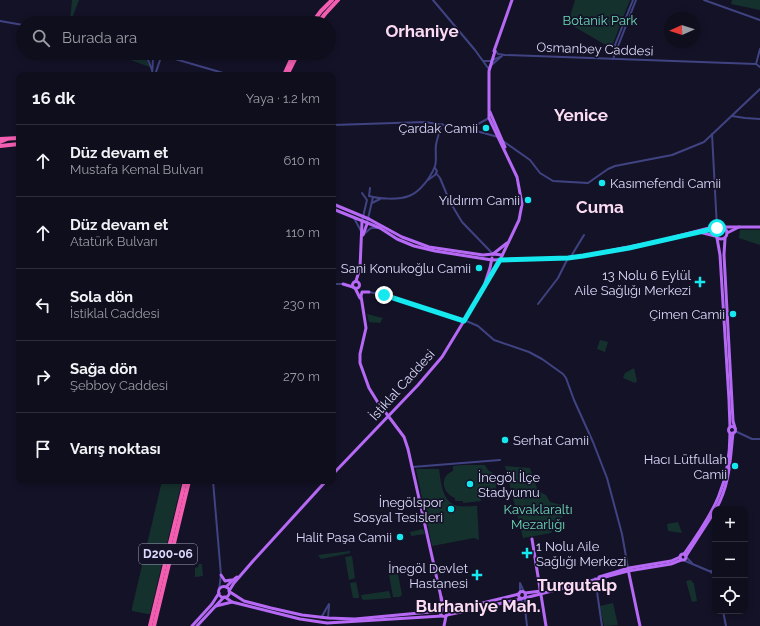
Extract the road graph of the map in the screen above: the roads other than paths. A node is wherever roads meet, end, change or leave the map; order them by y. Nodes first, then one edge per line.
1 (332, 0) edge
2 (338, 0) edge
3 (433, 0) edge
4 (512, 0) edge
5 (633, 0) edge
6 (636, 0) edge
7 (704, 0) edge
8 (713, 0) edge
9 (712, 3) junction
10 (317, 16) edge
11 (323, 16) edge
12 (627, 18) junction
13 (760, 20) edge
14 (0, 21) edge
15 (16, 24) edge
16 (760, 49) edge
17 (495, 50) junction
18 (504, 56) junction
19 (613, 59) junction
20 (148, 60) edge
21 (152, 60) edge
22 (154, 60) edge
23 (158, 60) joint
24 (178, 60) edge
25 (291, 60) edge
26 (294, 60) edge
27 (484, 61) junction
28 (491, 62) junction
29 (756, 64) junction
30 (760, 67) edge
31 (488, 68) junction
32 (152, 71) joint
33 (154, 72) edge
34 (220, 72) edge
35 (285, 72) edge
36 (288, 72) edge
37 (760, 90) edge
38 (489, 108) junction
39 (731, 116) junction
40 (489, 118) junction
41 (760, 119) edge
42 (442, 124) junction
43 (336, 125) edge
44 (469, 129) junction
45 (712, 134) junction
46 (498, 137) junction
47 (9, 138) junction
48 (16, 138) edge
49 (0, 139) edge
50 (503, 141) junction
51 (0, 142) edge
52 (16, 144) edge
53 (0, 146) edge
54 (506, 153) junction
55 (434, 168) junction
56 (432, 171) junction
57 (436, 174) junction
58 (427, 180) junction
59 (370, 188) dead end
60 (362, 193) dead end
61 (371, 196) junction
62 (382, 199) junction
63 (372, 203) junction
64 (336, 205) edge
65 (336, 210) edge
66 (365, 211) junction
67 (370, 213) junction
68 (358, 214) junction
69 (364, 216) junction
70 (354, 218) junction
71 (369, 219) junction
72 (362, 222) junction
73 (375, 222) junction
74 (367, 224) junction
75 (760, 226) edge
76 (724, 227) junction
77 (741, 227) junction
78 (380, 228) junction
79 (716, 228) junction
80 (699, 232) junction
81 (727, 233) junction
82 (362, 235) junction
83 (584, 235) dead end
84 (717, 238) junction
85 (725, 238) junction
86 (508, 242) junction
87 (493, 254) junction
88 (502, 255) junction
89 (483, 256) junction
90 (569, 258) junction
91 (492, 260) junction
92 (500, 260) junction
93 (360, 268) junction
94 (490, 268) junction
95 (355, 282) junction
96 (336, 284) edge
97 (343, 284) junction
98 (359, 284) junction
99 (483, 287) junction
100 (354, 288) junction
101 (362, 288) junction
102 (357, 291) junction
103 (362, 292) junction
104 (369, 292) junction
105 (362, 302) junction
106 (538, 304) dead end
107 (464, 320) junction
108 (727, 340) junction
109 (727, 344) junction
110 (388, 416) junction
111 (730, 427) junction
112 (733, 431) junction
113 (760, 440) edge
114 (500, 460) dead end
115 (412, 467) junction
116 (336, 471) edge
117 (184, 484) edge
118 (188, 484) edge
119 (213, 484) edge
120 (323, 484) edge
121 (718, 506) edge
122 (712, 516) edge
123 (532, 539) dead end
124 (683, 557) junction
125 (628, 569) junction
126 (635, 569) junction
127 (709, 570) junction
128 (712, 570) edge
129 (712, 572) edge
130 (221, 575) junction
131 (239, 576) junction
132 (595, 579) junction
133 (630, 579) junction
134 (233, 580) junction
135 (226, 587) junction
136 (219, 591) junction
137 (230, 591) junction
138 (525, 592) junction
139 (540, 592) junction
140 (519, 593) junction
141 (225, 597) junction
142 (524, 598) junction
143 (232, 602) junction
144 (212, 610) junction
145 (444, 610) junction
146 (724, 614) edge
147 (445, 616) junction
148 (321, 618) junction
149 (328, 618) junction
150 (320, 624) edge
151 (326, 625) edge
152 (150, 626) edge
153 (154, 626) edge
154 (192, 626) edge
155 (197, 626) edge
156 (444, 626) edge
157 (527, 626) edge
158 (546, 626) edge
159 (602, 626) edge
160 (640, 626) edge
161 (726, 626) edge

1 - 10 highway
2 - 11 highway
3 - 27 street
4 - 17 main road
5 - 12 street
6 - 12 street
7 - 9 street
8 - 9 street
9 - 13 street
12 - 19 street
14 - 15 street
16 - 29 street
17 - 18 street
17 - 28 main road
18 - 19 street, Osmanbey Caddesi
18 - 28 street
19 - 29 street, Osmanbey Caddesi
20 - 32 street
21 - 32 street
22 - 23 street
23 - 33 street
24 - 34 street
25 - 35 highway
26 - 36 highway
27 - 28 street
27 - 31 street
28 - 31 main road
29 - 30 street
31 - 38 main road
37 - 39 street
38 - 40 main road
38 - 50 main road
39 - 41 street
39 - 45 street
40 - 44 street
40 - 46 main road
42 - 43 street
42 - 44 street
42 - 55 street
44 - 46 street
45 - 50 street
45 - 79 street
46 - 54 main road
47 - 48 highway
47 - 49 highway
47 - 51 highway
50 - 54 main road
52 - 53 highway
54 - 86 main road, İstiklal Caddesi
55 - 56 street
55 - 57 street
56 - 57 street
56 - 58 street
57 - 58 street
57 - 87 street
58 - 62 street
59 - 61 street
60 - 66 street
61 - 62 street
61 - 63 street
61 - 66 street
62 - 63 street
63 - 67 street
64 - 68 main road
65 - 70 main road
66 - 68 street
66 - 69 street
67 - 71 street
67 - 73 street
68 - 69 main road
69 - 71 main road
69 - 72 street
70 - 72 main road
70 - 82 street
71 - 73 main road
71 - 74 street
72 - 74 main road
72 - 82 main road
73 - 89 main road
74 - 78 main road
74 - 82 main road
75 - 77 main road
76 - 77 main road
76 - 79 main road
76 - 81 main road
77 - 81 main road
78 - 82 street
78 - 89 main road
79 - 80 main road
79 - 84 main road
80 - 84 main road
80 - 90 main road
81 - 85 main road
82 - 93 main road
83 - 90 street
84 - 85 main road
84 - 108 main road
85 - 108 main road
86 - 87 main road
86 - 88 main road, İstiklal Caddesi
87 - 88 main road
87 - 89 main road
87 - 91 main road
88 - 92 main road, İstiklal Caddesi
89 - 91 main road
89 - 94 street
90 - 92 main road
90 - 106 street
91 - 92 main road
91 - 94 main road
92 - 99 main road, İstiklal Caddesi
93 - 95 main road
93 - 98 main road
94 - 99 main road
95 - 97 main road
95 - 98 main road
95 - 100 main road
96 - 97 street
97 - 100 main road
98 - 100 main road
98 - 101 main road
99 - 107 main road, İstiklal Caddesi
100 - 102 main road
101 - 103 main road
101 - 104 main road
102 - 103 main road
102 - 105 main road
103 - 104 main road
103 - 105 main road
104 - 107 street
105 - 110 main road
107 - 110 main road, İstiklal Caddesi
107 - 125 street
108 - 109 main road
109 - 111 main road
109 - 112 main road
110 - 115 main road
110 - 116 main road, İstiklal Caddesi
111 - 112 main road
111 - 112 main road
112 - 113 street
112 - 121 main road
112 - 124 main road
114 - 115 street
115 - 145 main road
117 - 152 highway, D200-06
118 - 153 highway, D200-06
119 - 130 street
120 - 131 main road
122 - 124 main road
123 - 139 main road
124 - 125 main road
124 - 126 main road
124 - 127 street
125 - 126 main road
125 - 132 main road
125 - 133 main road
126 - 133 main road
127 - 128 street
127 - 129 street
130 - 134 main road
130 - 135 street
130 - 136 street
131 - 134 main road
131 - 137 main road
132 - 139 main road
132 - 159 street
133 - 160 main road
134 - 135 main road
135 - 136 main road
135 - 137 main road
136 - 141 main road
136 - 154 main road
137 - 141 main road
137 - 148 main road
138 - 139 main road
138 - 140 main road
138 - 140 street
138 - 142 main road
139 - 142 main road
139 - 158 main road
140 - 142 main road
140 - 145 main road
141 - 143 main road
141 - 144 main road
142 - 147 main road
142 - 157 street
143 - 144 main road
143 - 150 main road
144 - 155 main road
145 - 147 main road
145 - 147 main road
145 - 149 main road
146 - 161 street
147 - 151 main road
147 - 156 main road
148 - 149 main road
148 - 149 street
148 - 150 main road
149 - 151 main road
150 - 151 main road

